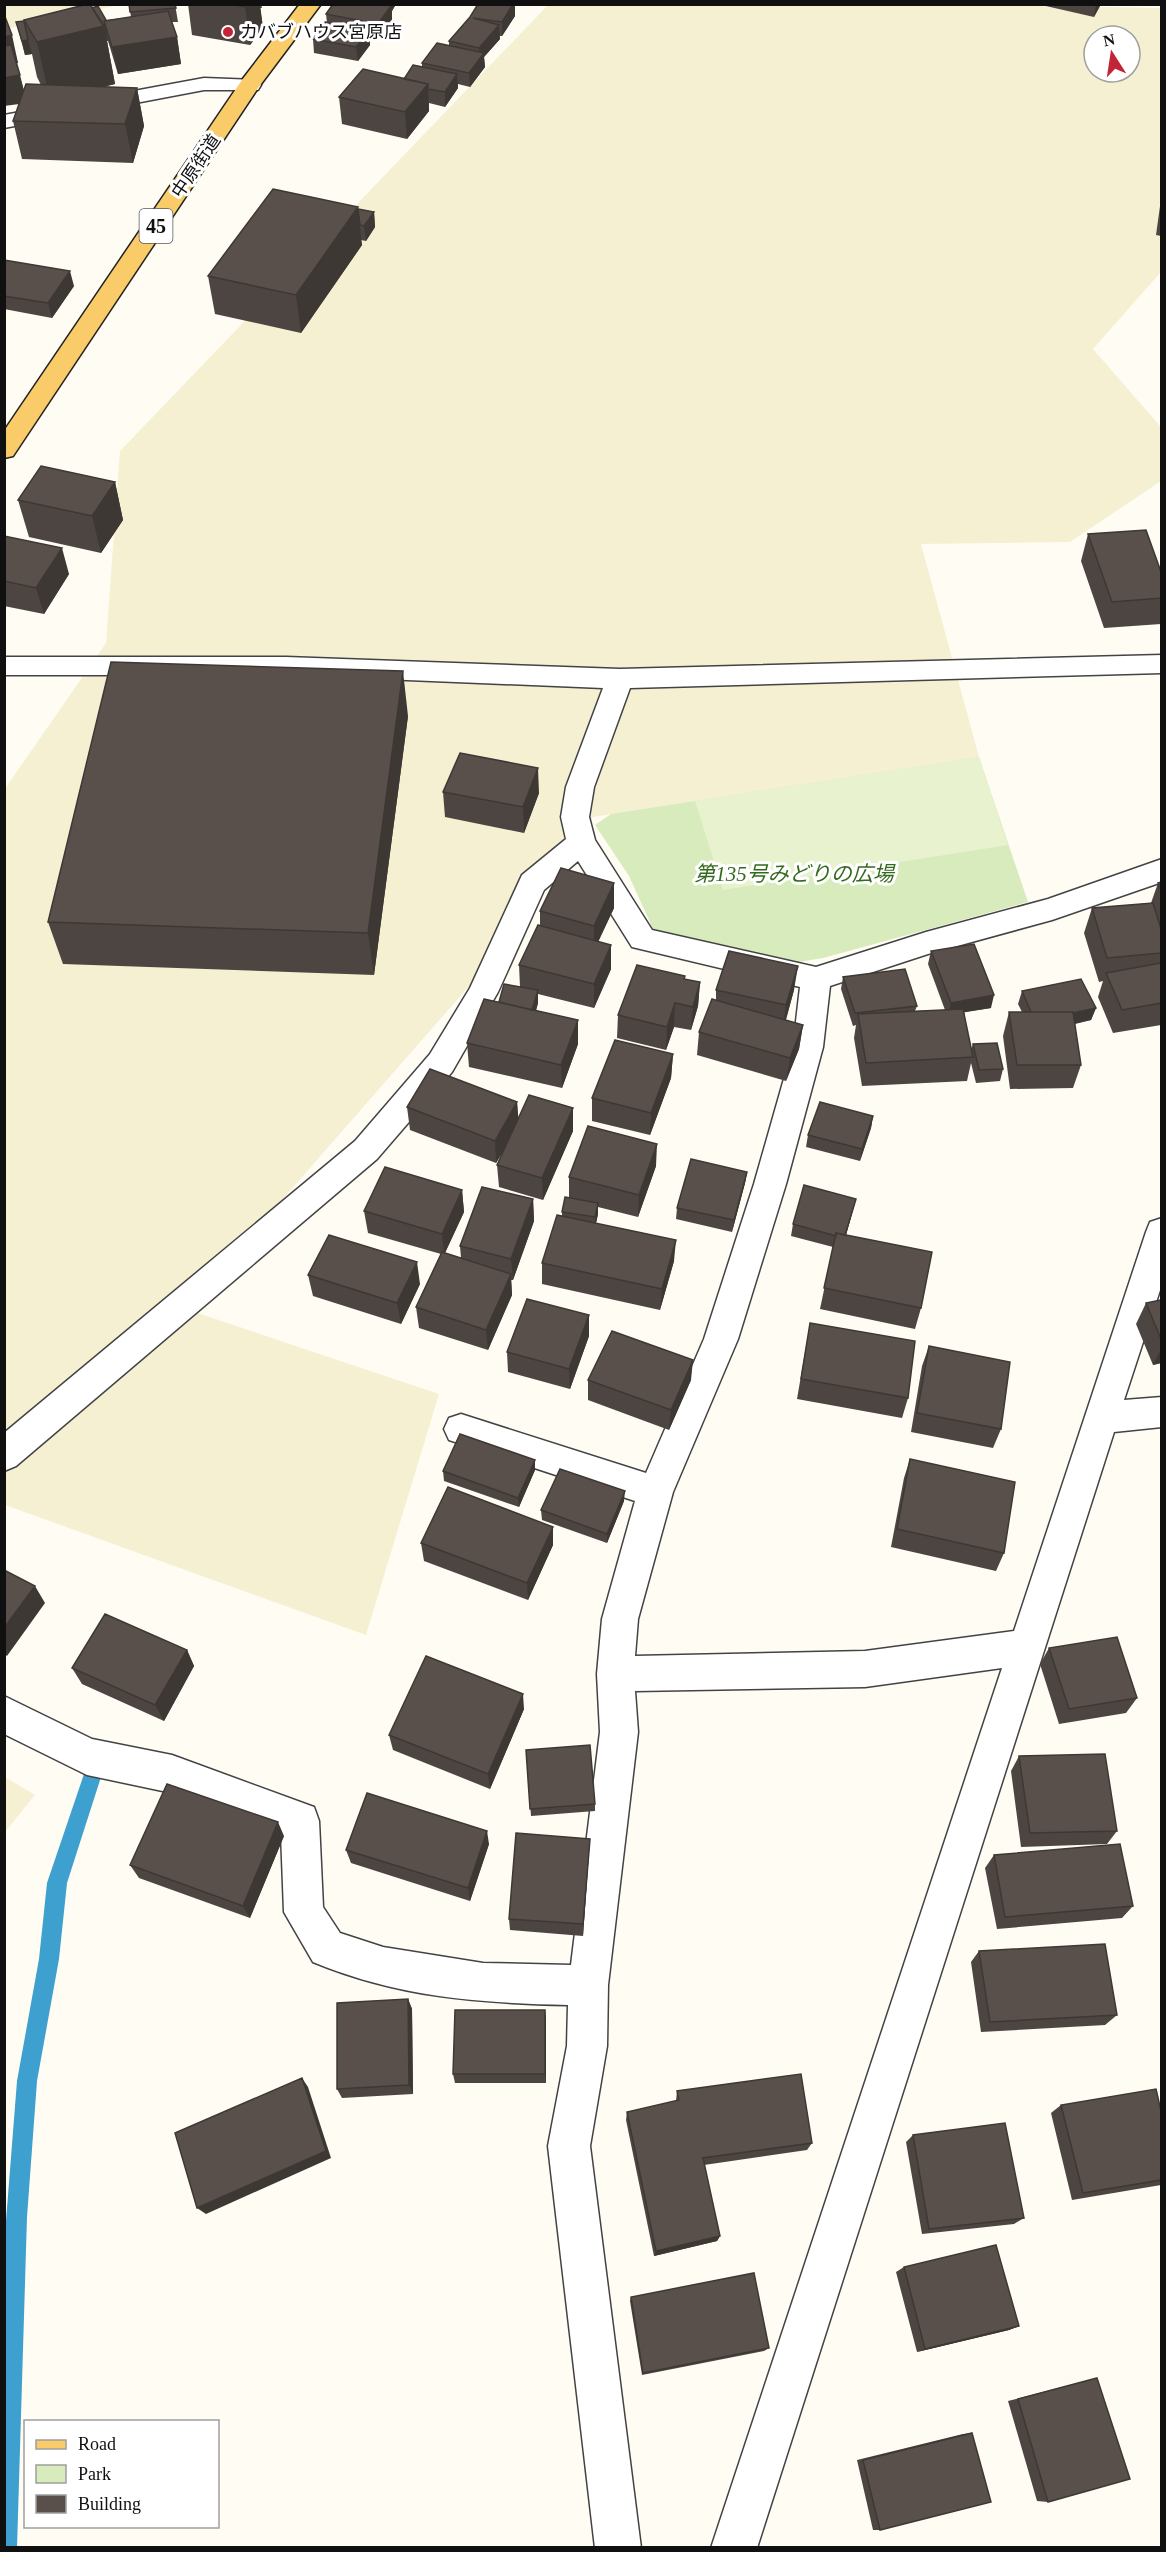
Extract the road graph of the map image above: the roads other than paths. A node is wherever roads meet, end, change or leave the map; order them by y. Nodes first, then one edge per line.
1 (311, 4) edge
2 (250, 86) junction
3 (4, 122) edge
4 (4, 450) edge
5 (1161, 664) edge
6 (4, 666) edge
7 (620, 679) junction
8 (581, 842) junction
9 (1161, 870) edge
10 (816, 979) junction
11 (1161, 1232) edge
12 (1161, 1412) edge
13 (1102, 1418) junction
14 (461, 1430) dead end
15 (4, 1455) edge
16 (655, 1492) junction
17 (1025, 1647) junction
18 (615, 1674) junction
19 (4, 1714) edge
20 (588, 1985) junction
21 (618, 2547) edge
22 (734, 2547) edge

1 - 2 main road, 中原街道 / 45
2 - 3 street
2 - 4 main road, 中原街道 / 45
5 - 7 street
6 - 7 street
7 - 8 street
8 - 10 street
8 - 15 street
9 - 10 street
10 - 16 street
11 - 13 street
12 - 13 street
13 - 17 street
14 - 16 street
16 - 18 street
17 - 18 street
17 - 22 street
18 - 20 street
19 - 20 street
20 - 21 street

